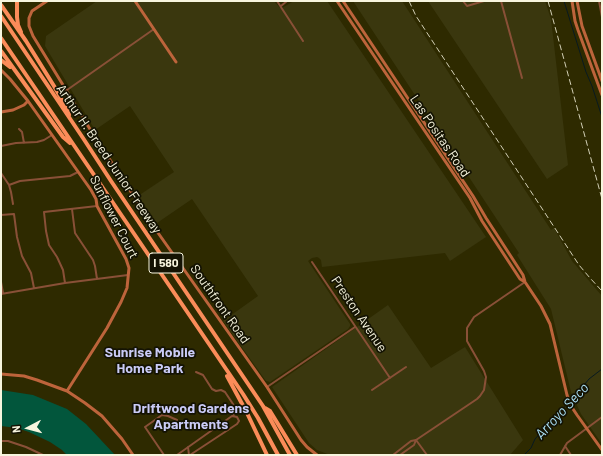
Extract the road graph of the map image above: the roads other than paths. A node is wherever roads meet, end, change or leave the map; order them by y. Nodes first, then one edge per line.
1 (17, 1) edge
2 (47, 1) edge
3 (135, 1) edge
4 (277, 1) edge
5 (288, 1) edge
6 (337, 1) edge
7 (343, 1) edge
8 (463, 1) edge
9 (484, 1) edge
10 (501, 1) edge
11 (572, 1) edge
12 (577, 1) edge
13 (600, 2) edge
14 (1, 5) edge
15 (280, 6) junction
16 (1, 16) edge
17 (602, 17) edge
18 (154, 29) junction
19 (1, 38) edge
20 (26, 41) junction
21 (302, 41) dead end
22 (1, 51) edge
23 (1, 60) edge
24 (176, 62) dead end
25 (14, 69) junction
26 (1, 70) edge
27 (522, 78) dead end
28 (602, 80) edge
29 (67, 90) junction
30 (602, 95) edge
31 (28, 101) junction
32 (1, 112) edge
33 (71, 119) junction
34 (18, 129) dead end
35 (52, 135) junction
36 (24, 143) junction
37 (73, 145) junction
38 (1, 146) edge
39 (78, 172) junction
40 (1, 174) edge
41 (9, 185) junction
42 (13, 204) dead end
43 (97, 206) junction
44 (72, 209) junction
45 (1, 215) edge
46 (312, 262) dead end
47 (128, 275) junction
48 (97, 279) junction
49 (1, 282) edge
50 (525, 282) junction
51 (65, 283) junction
52 (34, 288) junction
53 (2, 294) edge
54 (355, 327) junction
55 (216, 356) junction
56 (406, 367) dead end
57 (196, 372) dead end
58 (1, 374) edge
59 (390, 378) junction
60 (267, 387) junction
61 (372, 390) dead end
62 (67, 391) junction
63 (263, 406) junction
64 (232, 416) junction
65 (602, 417) edge
66 (176, 420) dead end
67 (586, 428) junction
68 (416, 440) junction
69 (1, 441) edge
70 (565, 446) junction
71 (188, 447) junction
72 (602, 450) edge
73 (43, 455) edge
74 (133, 455) edge
75 (164, 455) edge
76 (177, 455) edge
77 (189, 455) edge
78 (267, 455) edge
79 (278, 455) edge
80 (290, 455) edge
81 (297, 455) edge
82 (317, 455) edge
83 (393, 455) edge
84 (400, 455) edge
85 (427, 455) edge
86 (560, 455) edge
87 (571, 455) edge

1 - 20 highway
2 - 29 street, Southfront Road
3 - 18 street
4 - 15 street
5 - 15 street
6 - 50 street, Las Positas Road
7 - 50 street, Las Positas Road
8 - 9 street
10 - 27 street
11 - 30 street
12 - 28 street
13 - 17 street
14 - 20 highway
15 - 21 street
16 - 33 highway, Arthur H. Breed Junior Freeway / I 580
18 - 24 street
18 - 29 street
19 - 37 highway, Arthur H. Breed Junior Freeway / I 580
20 - 33 highway
22 - 25 highway
23 - 25 highway
25 - 37 highway
26 - 31 street, Sunflower Court
29 - 60 street, Southfront Road
31 - 32 street
31 - 35 street, Sunflower Court
33 - 63 highway, Arthur H. Breed Junior Freeway / I 580
34 - 36 street
35 - 36 street
35 - 39 street, Sunflower Court
36 - 38 street
37 - 55 highway, Arthur H. Breed Junior Freeway / I 580
39 - 41 street
39 - 43 street, Sunflower Court
40 - 41 street
41 - 42 street
43 - 44 street
43 - 47 street, Sunflower Court
44 - 48 street
44 - 51 street
45 - 52 street
46 - 54 street, Preston Avenue
47 - 48 street
47 - 62 street, Sunflower Court
48 - 51 street
49 - 53 street
50 - 67 street, Las Positas Road
50 - 68 street
51 - 52 street
52 - 53 street
54 - 59 street, Preston Avenue
54 - 60 street
55 - 78 highway
55 - 79 highway, Arthur H. Breed Junior Freeway / I 580
56 - 59 street
57 - 64 street
58 - 62 street
59 - 61 street
60 - 82 street, Southfront Road
62 - 74 street
63 - 80 highway, Arthur H. Breed Junior Freeway / I 580
63 - 81 highway
64 - 71 street
64 - 77 street
65 - 67 street
66 - 75 street
67 - 70 street
67 - 72 street, Las Positas Road
68 - 83 street
68 - 84 street
68 - 85 street
69 - 73 street
70 - 86 street
70 - 87 street
71 - 76 street
71 - 77 street

